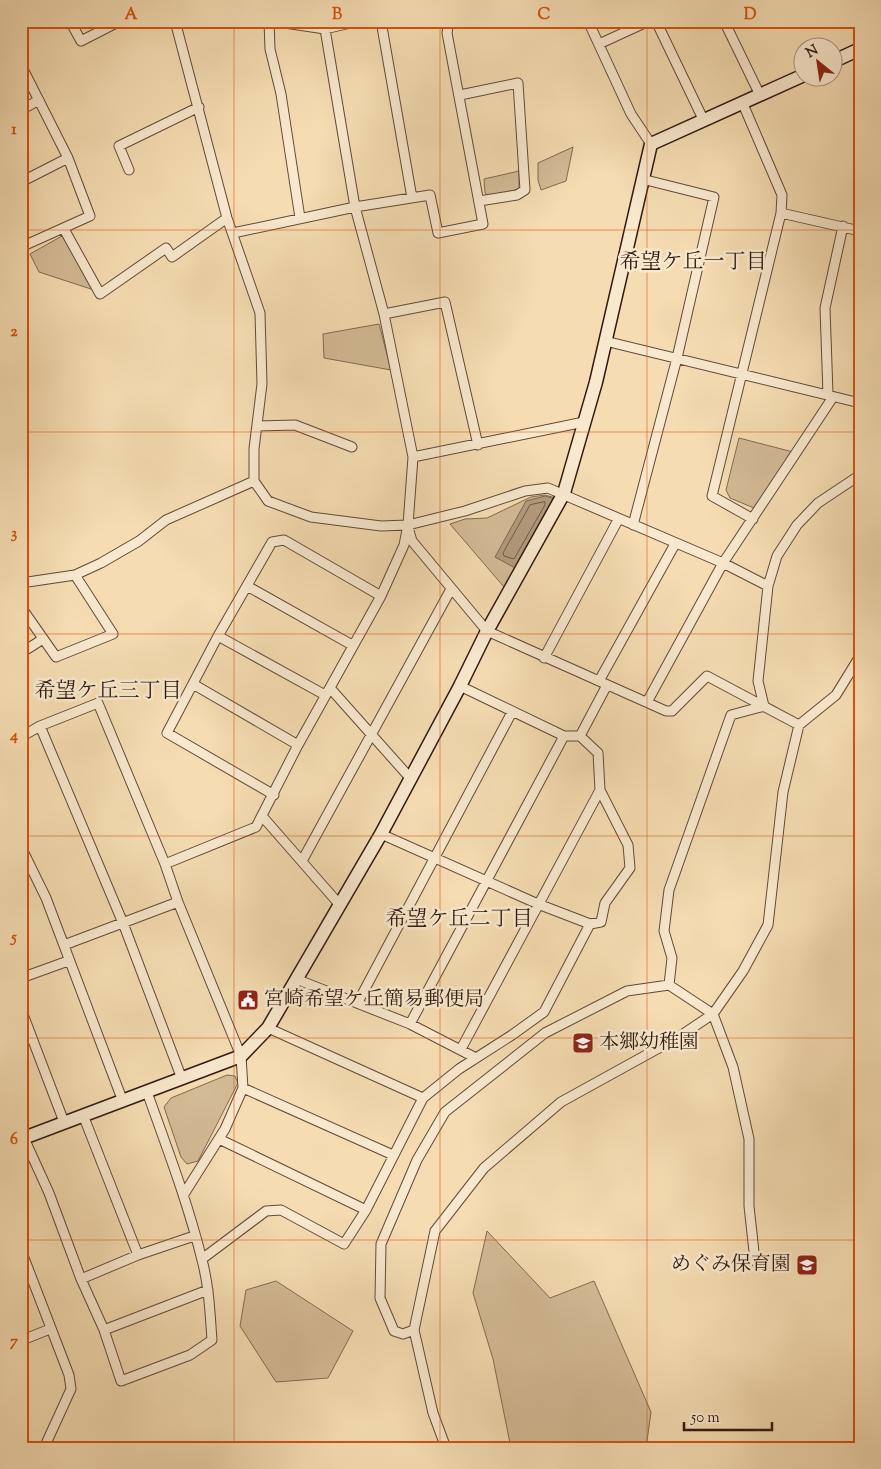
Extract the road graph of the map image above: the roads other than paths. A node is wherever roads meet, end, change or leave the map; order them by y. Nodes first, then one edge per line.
1 (70, 21) edge
2 (120, 21) edge
3 (175, 21) edge
4 (270, 21) edge
5 (359, 21) edge
6 (381, 21) edge
7 (449, 21) edge
8 (588, 21) edge
9 (649, 21) edge
10 (656, 21) edge
11 (724, 21) edge
12 (325, 28) junction
13 (599, 44) junction
14 (860, 49) edge
15 (844, 56) edge
16 (21, 65) edge
17 (794, 80) edge
18 (460, 95) junction
19 (760, 95) junction
20 (39, 100) junction
21 (743, 104) junction
22 (199, 107) junction
23 (21, 110) edge
24 (704, 120) junction
25 (651, 144) junction
26 (68, 158) junction
27 (129, 170) dead end
28 (642, 179) junction
29 (21, 182) edge
30 (412, 198) junction
31 (479, 200) junction
32 (355, 207) junction
33 (781, 213) junction
34 (226, 218) junction
35 (300, 218) junction
36 (844, 226) junction
37 (64, 229) junction
38 (860, 231) edge
39 (233, 233) junction
40 (21, 247) edge
41 (384, 314) junction
42 (604, 341) junction
43 (677, 358) junction
44 (740, 375) junction
45 (830, 395) junction
46 (860, 403) edge
47 (584, 422) junction
48 (258, 426) junction
49 (478, 445) junction
50 (352, 447) dead end
51 (413, 457) junction
52 (860, 475) edge
53 (254, 482) junction
54 (564, 494) junction
55 (753, 519) junction
56 (618, 520) junction
57 (408, 525) junction
58 (633, 525) junction
59 (675, 544) junction
60 (724, 564) junction
61 (75, 575) junction
62 (21, 583) edge
63 (246, 586) junction
64 (768, 586) junction
65 (451, 590) junction
66 (381, 596) junction
67 (21, 608) edge
68 (487, 631) junction
69 (218, 636) junction
70 (43, 638) junction
71 (352, 645) junction
72 (21, 653) edge
73 (860, 656) edge
74 (544, 658) junction
75 (603, 683) junction
76 (193, 684) junction
77 (460, 686) junction
78 (328, 691) junction
79 (647, 702) junction
80 (764, 706) junction
81 (512, 712) junction
82 (799, 725) junction
83 (40, 726) junction
84 (372, 733) junction
85 (564, 736) junction
86 (580, 736) junction
87 (21, 737) edge
88 (298, 745) junction
89 (411, 778) junction
90 (600, 790) junction
91 (274, 796) junction
92 (262, 816) junction
93 (380, 834) junction
94 (21, 847) edge
95 (435, 858) junction
96 (302, 861) junction
97 (165, 864) junction
98 (487, 881) junction
99 (178, 902) junction
100 (339, 904) junction
101 (538, 904) junction
102 (123, 923) junction
103 (590, 924) junction
104 (64, 945) junction
105 (68, 961) junction
106 (21, 978) edge
107 (296, 979) junction
108 (669, 985) junction
109 (358, 1002) junction
110 (21, 1010) edge
111 (712, 1014) junction
112 (410, 1024) junction
113 (268, 1028) junction
114 (461, 1049) junction
115 (241, 1056) junction
116 (476, 1058) junction
117 (182, 1079) junction
118 (243, 1088) junction
119 (147, 1092) junction
120 (423, 1098) junction
121 (122, 1099) junction
122 (83, 1115) junction
123 (64, 1122) junction
124 (22, 1138) edge
125 (219, 1139) junction
126 (393, 1155) junction
127 (184, 1194) junction
128 (366, 1210) junction
129 (194, 1236) junction
130 (21, 1250) edge
131 (138, 1255) junction
132 (202, 1259) junction
133 (755, 1261) dead end
134 (81, 1279) junction
135 (208, 1290) junction
136 (50, 1329) junction
137 (104, 1330) junction
138 (414, 1330) junction
139 (23, 1339) edge
140 (21, 1348) edge
141 (44, 1448) edge
142 (446, 1448) edge

1 - 2 street
3 - 22 street
4 - 12 street
4 - 35 street
5 - 12 street
6 - 30 street
7 - 18 street
8 - 13 street
9 - 13 street
10 - 24 street
11 - 19 street
12 - 32 street
13 - 25 street
14 - 15 street
16 - 20 street
17 - 19 street
18 - 31 street
18 - 31 street
19 - 21 street
20 - 23 street
20 - 26 street
21 - 24 street
21 - 33 street
22 - 27 street
22 - 34 street
24 - 25 street
25 - 28 street
26 - 29 street
26 - 37 street
28 - 42 street
28 - 43 street
30 - 31 street
30 - 32 street
32 - 35 street
32 - 41 street
33 - 36 street
33 - 44 street
34 - 37 street
34 - 39 street
35 - 39 street
36 - 38 street
36 - 45 street
37 - 40 street
39 - 48 street
41 - 49 street
41 - 51 street
42 - 43 street
42 - 47 street
43 - 44 street
43 - 58 street
44 - 45 street
44 - 55 street
45 - 46 street
45 - 55 street
47 - 49 street
47 - 54 street
48 - 50 street
48 - 53 street
49 - 51 street
51 - 57 street
52 - 64 street
53 - 57 street
53 - 61 street
54 - 56 street
54 - 57 street
54 - 68 street
55 - 60 street
56 - 58 street
56 - 74 street
57 - 65 street
57 - 66 street
58 - 59 street
59 - 60 street
59 - 75 street
60 - 64 street
60 - 79 street
61 - 62 street
61 - 70 street
63 - 66 street
63 - 69 street
63 - 71 street
64 - 80 street
65 - 68 street
65 - 84 street
66 - 71 street
67 - 70 street
68 - 74 street
68 - 77 street
69 - 76 street
69 - 78 street
70 - 72 street
71 - 78 street
73 - 82 street
74 - 75 street
75 - 79 street
75 - 86 street
76 - 88 street
76 - 91 street
77 - 81 street
77 - 89 street
78 - 84 street
78 - 88 street
79 - 80 street
80 - 82 street
80 - 108 street
81 - 85 street
81 - 95 street
82 - 111 street
83 - 87 street
83 - 97 street
83 - 102 street
84 - 89 street
84 - 96 street
85 - 86 street
85 - 98 street
86 - 90 street
88 - 91 street
89 - 93 street
90 - 101 street
90 - 103 street
91 - 92 street
92 - 96 street
92 - 97 street
93 - 95 street
93 - 100 street
94 - 104 street
95 - 98 street
95 - 109 street
96 - 100 street
97 - 99 street
98 - 101 street
98 - 112 street
99 - 102 street
99 - 115 street
100 - 107 street
101 - 103 street
101 - 114 street
102 - 104 street
102 - 117 street
103 - 116 street
104 - 105 street
105 - 106 street
105 - 121 street
107 - 109 street
107 - 113 street
108 - 111 street
108 - 138 street
109 - 112 street
110 - 123 street
111 - 133 street
111 - 138 street
112 - 114 street
113 - 115 street
113 - 120 street
114 - 116 street
115 - 117 street
115 - 118 street
116 - 120 street
117 - 119 street
118 - 125 street
118 - 126 street
119 - 121 street
119 - 127 street
120 - 126 street
121 - 122 street
122 - 123 street
122 - 131 street
123 - 124 street
124 - 134 street
125 - 127 street
125 - 128 street
126 - 128 street
127 - 129 street
128 - 132 street
129 - 131 street
129 - 132 street
130 - 136 street
131 - 134 street
132 - 135 street
134 - 137 street
135 - 137 street
135 - 137 street
136 - 139 street
136 - 141 street
138 - 142 street
139 - 140 street

